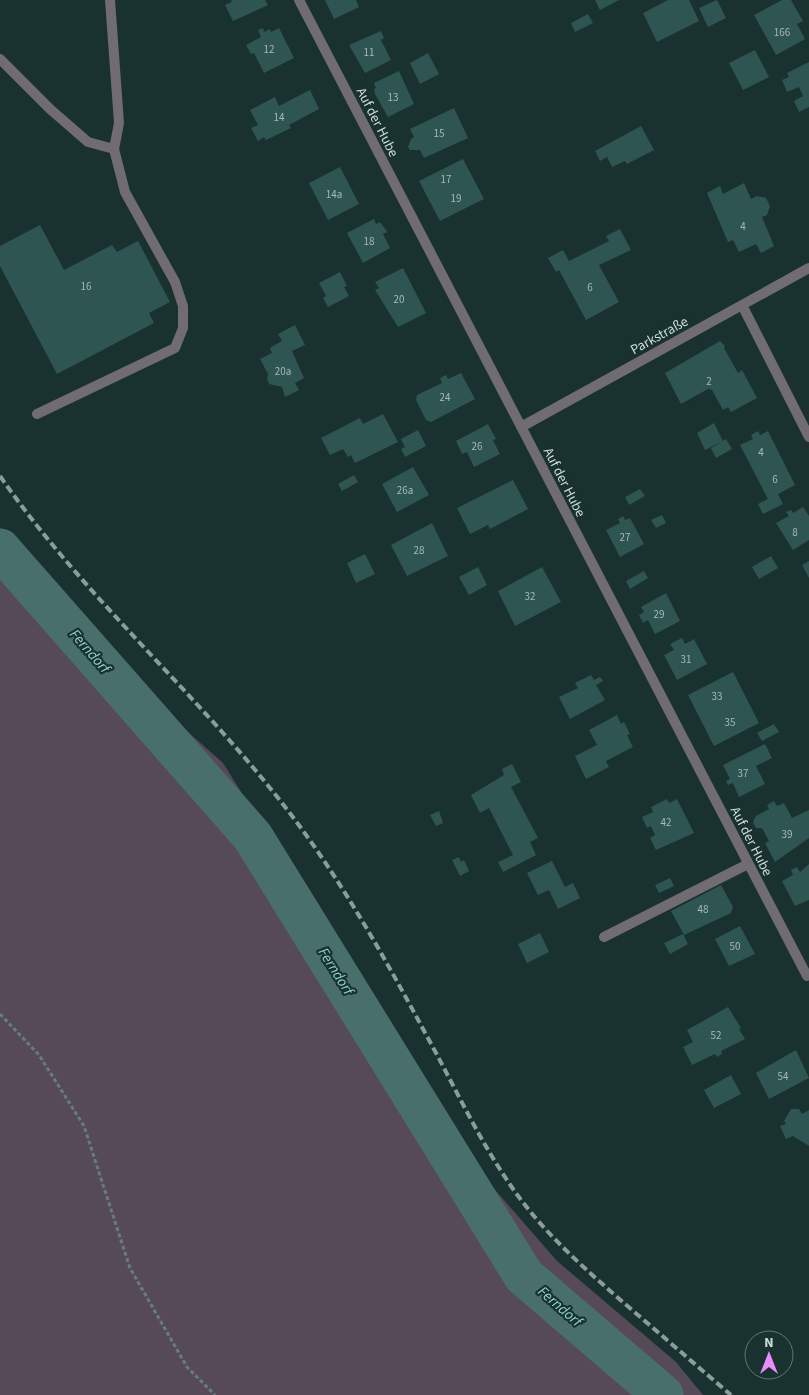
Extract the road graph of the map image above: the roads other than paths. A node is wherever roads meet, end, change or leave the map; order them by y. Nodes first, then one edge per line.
1 (110, 0) edge
2 (299, 0) edge
3 (0, 59) edge
4 (114, 149) junction
5 (809, 268) edge
6 (742, 305) junction
7 (37, 414) dead end
8 (521, 426) junction
9 (809, 437) edge
10 (748, 864) junction
11 (604, 937) dead end
12 (808, 977) edge

1 - 4 street
2 - 8 street, Auf der Hube
3 - 4 street
4 - 7 street
5 - 6 street, Parkstraße
6 - 8 street, Parkstraße
6 - 9 street
8 - 10 street, Auf der Hube
10 - 11 street
10 - 12 street, Auf der Hube

